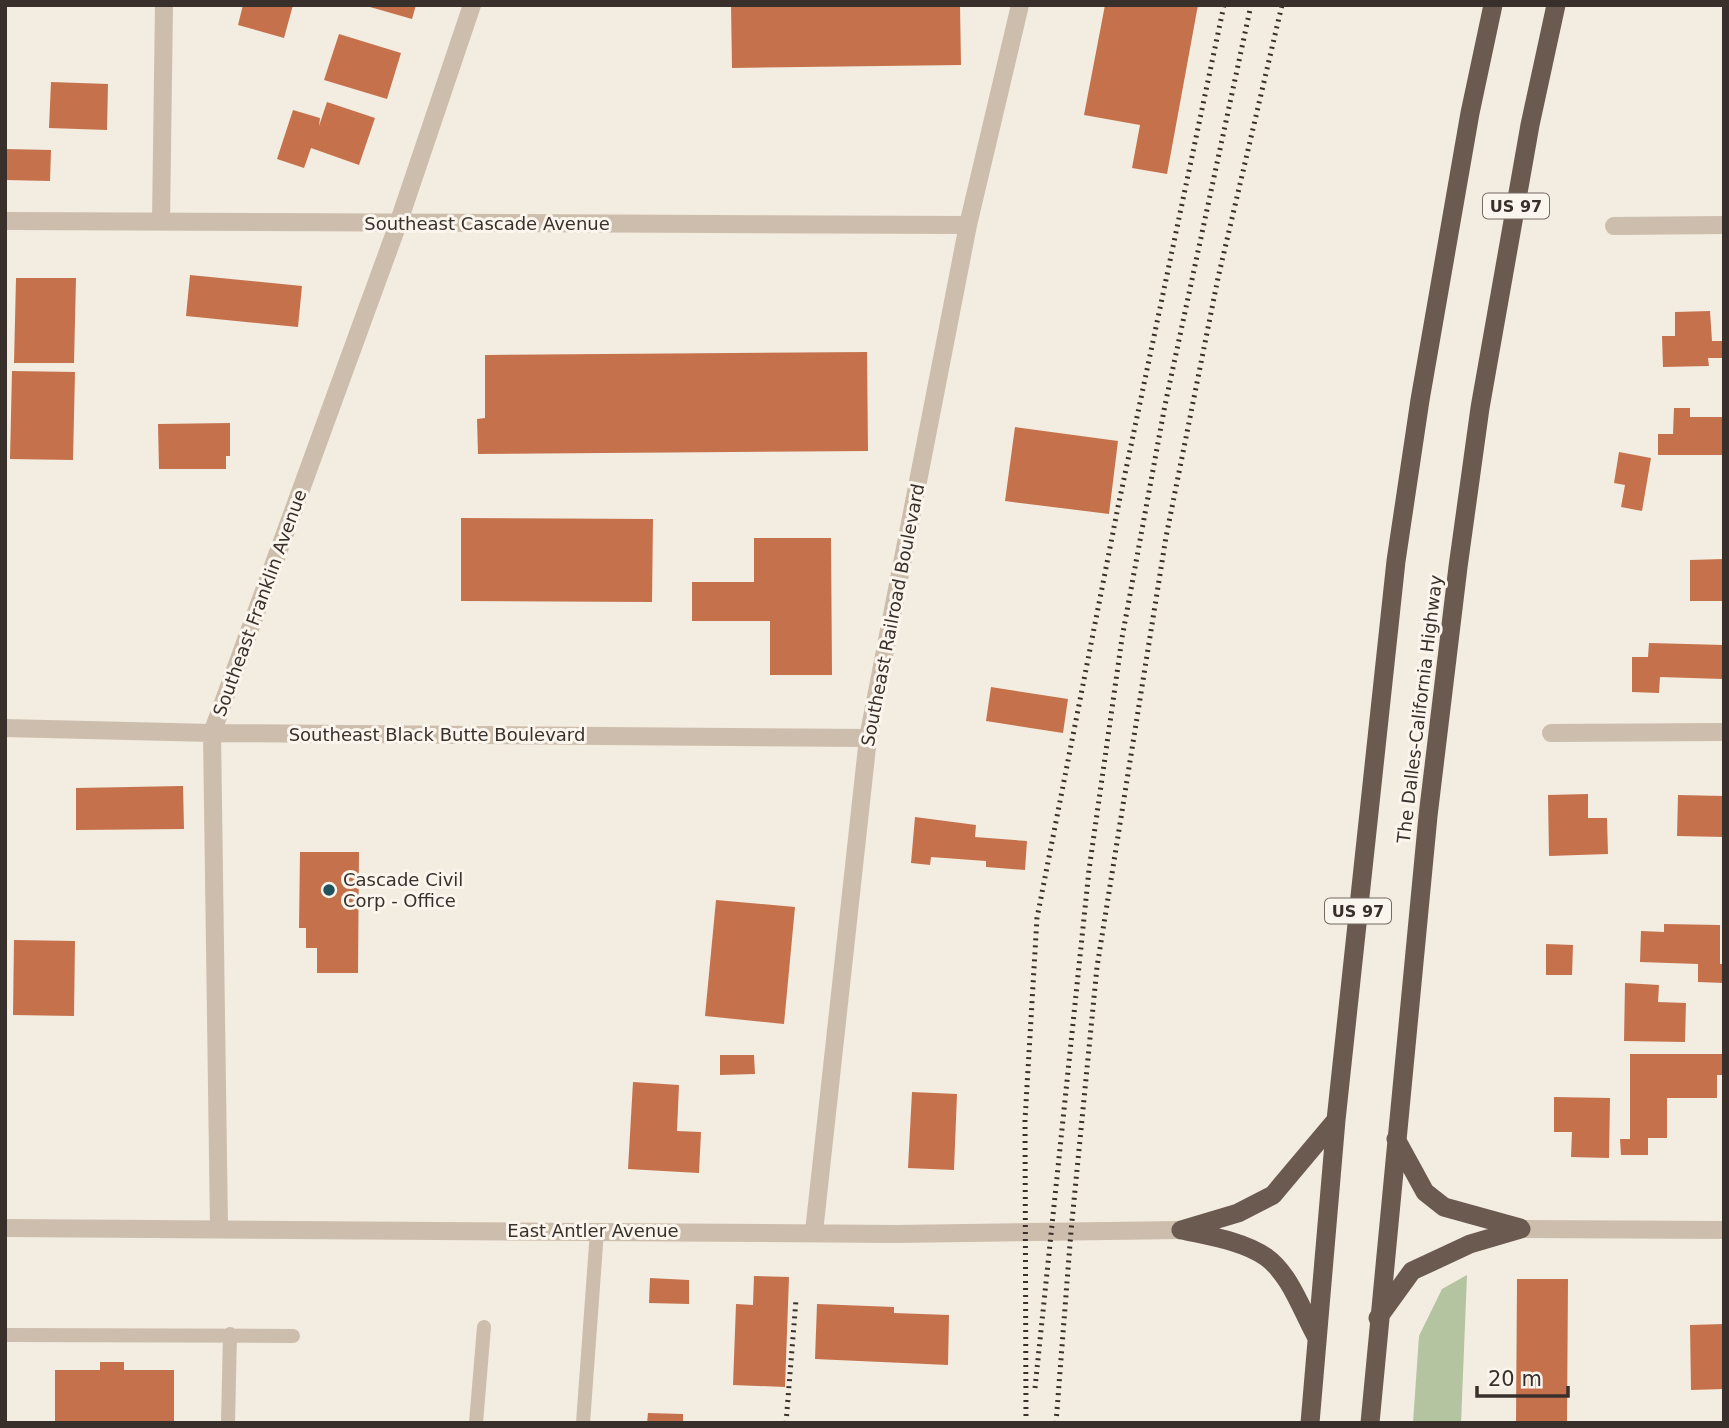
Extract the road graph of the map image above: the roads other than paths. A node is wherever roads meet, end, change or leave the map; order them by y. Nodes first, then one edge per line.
1 (163, 5) edge
2 (472, 5) edge
3 (1020, 5) edge
4 (1493, 5) edge
5 (1556, 5) edge
6 (5, 221) edge
7 (161, 221) junction
8 (398, 224) junction
9 (968, 225) junction
10 (1724, 225) edge
11 (1614, 226) dead end
12 (5, 728) edge
13 (1724, 732) edge
14 (212, 733) junction
15 (1551, 733) dead end
16 (868, 738) junction
17 (1336, 1120) junction
18 (1396, 1139) junction
19 (5, 1228) edge
20 (219, 1228) junction
21 (1521, 1229) junction
22 (1181, 1230) junction
23 (1724, 1230) edge
24 (597, 1231) junction
25 (814, 1232) junction
26 (1378, 1319) junction
27 (484, 1327) dead end
28 (230, 1334) junction
29 (5, 1335) edge
30 (293, 1336) dead end
31 (1315, 1336) junction
32 (228, 1423) edge
33 (476, 1423) edge
34 (583, 1423) edge
35 (1310, 1423) edge
36 (1370, 1423) edge

1 - 7 street
2 - 8 street, Southeast Franklin Avenue
3 - 9 street, Southeast Railroad Boulevard
4 - 17 highway, US 97
5 - 18 highway, The Dalles-California Highway / US 97
6 - 7 street, Southeast Cascade Avenue
7 - 8 street, Southeast Cascade Avenue
8 - 9 street, Southeast Cascade Avenue
8 - 14 street, Southeast Franklin Avenue
9 - 16 street, Southeast Railroad Boulevard
10 - 11 street
12 - 14 street, Southeast Black Butte Boulevard
13 - 15 street
14 - 16 street, Southeast Black Butte Boulevard
14 - 20 street, Southeast Franklin Avenue
16 - 25 street, Southeast Railroad Boulevard
17 - 22 highway
17 - 31 highway, US 97
18 - 21 highway
18 - 26 highway, The Dalles-California Highway / US 97
19 - 20 street, East Antler Avenue
20 - 24 street, East Antler Avenue
21 - 23 street
21 - 26 highway
22 - 25 street, East Antler Avenue
22 - 31 highway
24 - 25 street, East Antler Avenue
24 - 34 lane
26 - 36 highway, The Dalles-California Highway / US 97
27 - 33 lane
28 - 29 lane
28 - 30 lane
28 - 32 lane
31 - 35 highway, US 97

